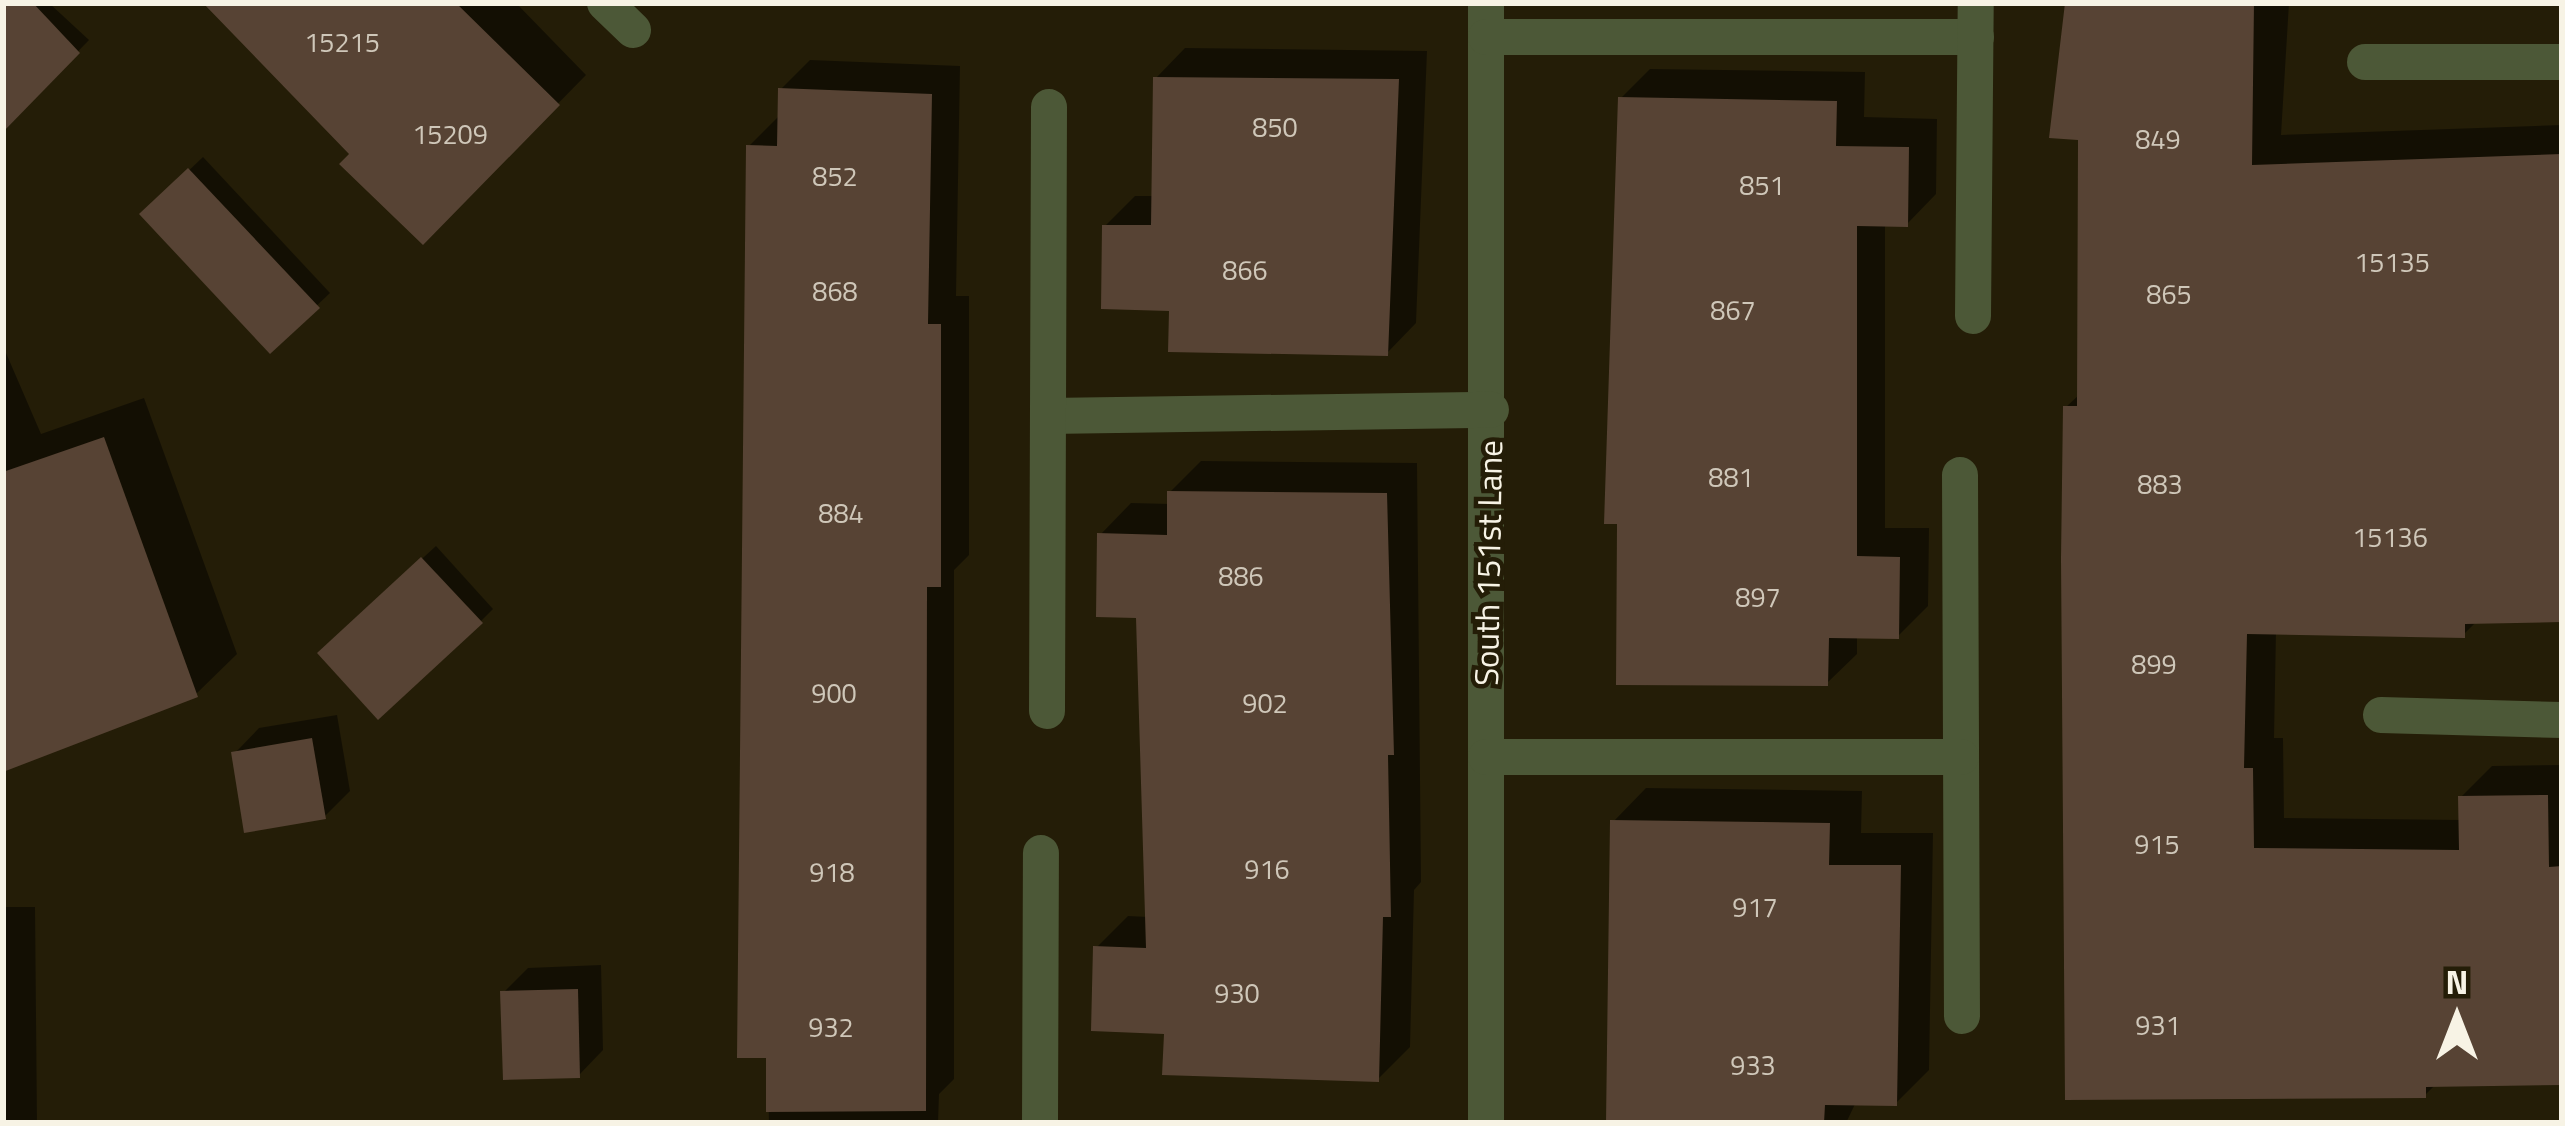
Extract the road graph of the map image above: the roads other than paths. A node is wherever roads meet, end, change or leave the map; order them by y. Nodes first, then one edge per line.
1 (605, 3) edge
2 (1486, 20) edge
3 (1976, 20) edge
4 (633, 30) dead end
5 (2366, 62) dead end
6 (2562, 62) edge
7 (1049, 107) dead end
8 (1973, 316) dead end
9 (1492, 410) junction
10 (1048, 416) junction
11 (1960, 476) dead end
12 (1047, 711) dead end
13 (2380, 715) dead end
14 (2562, 720) edge
15 (1486, 757) junction
16 (1961, 757) junction
17 (1040, 853) dead end
18 (1962, 1016) dead end
19 (1040, 1123) edge
20 (1486, 1123) edge

1 - 4 street
2 - 3 street
2 - 9 street, South 151st Lane
3 - 8 street
5 - 6 street
7 - 10 street
9 - 10 street
9 - 15 street, South 151st Lane
10 - 12 street
11 - 16 street
13 - 14 street
15 - 16 street
15 - 20 street, South 151st Lane
16 - 18 street
17 - 19 street

